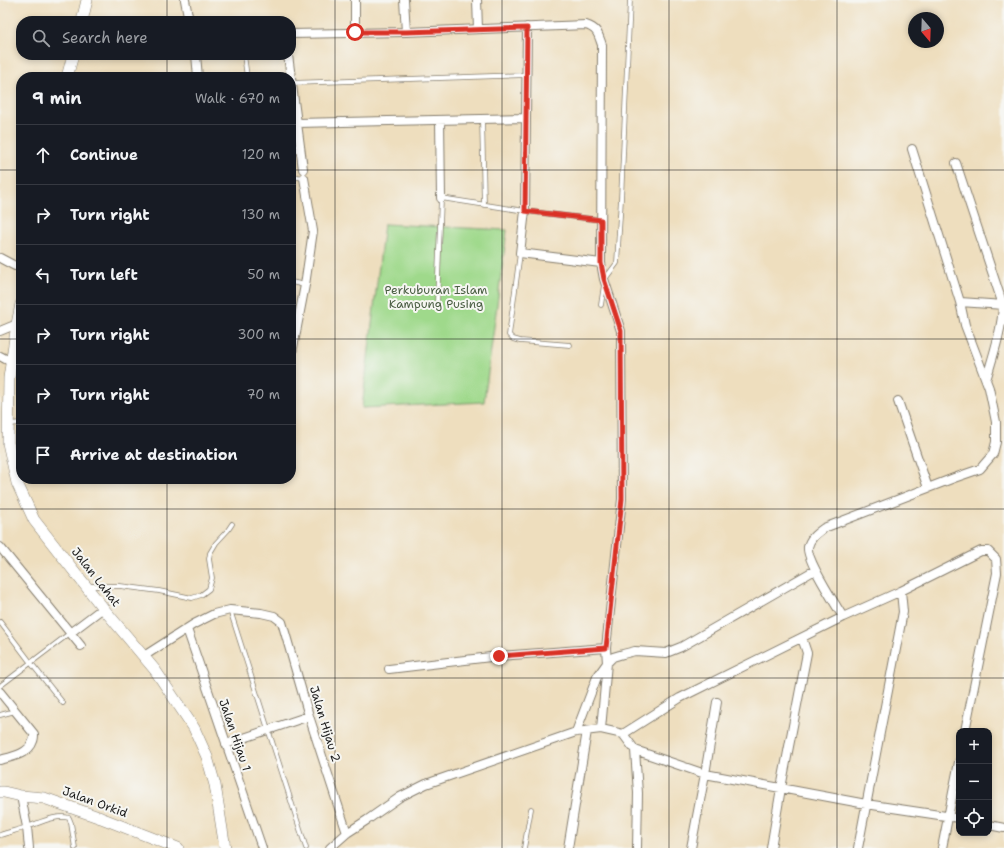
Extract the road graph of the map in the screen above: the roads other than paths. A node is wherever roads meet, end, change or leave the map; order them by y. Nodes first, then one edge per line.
1 (87, 0) edge
2 (186, 0) edge
3 (355, 0) edge
4 (404, 0) edge
5 (477, 0) edge
6 (630, 0) edge
7 (83, 16) edge
8 (189, 16) edge
9 (527, 28) junction
10 (478, 29) junction
11 (355, 32) junction
12 (406, 32) junction
13 (296, 34) edge
14 (72, 60) edge
15 (196, 60) edge
16 (245, 60) edge
17 (289, 60) edge
18 (68, 72) edge
19 (198, 72) edge
20 (246, 72) edge
21 (290, 72) edge
22 (526, 75) junction
23 (296, 83) edge
24 (296, 115) edge
25 (525, 118) junction
26 (482, 119) junction
27 (440, 120) junction
28 (297, 123) junction
29 (912, 149) dead end
30 (956, 163) dead end
31 (303, 169) joint
32 (296, 177) edge
33 (304, 178) junction
34 (442, 198) junction
35 (484, 205) junction
36 (525, 211) junction
37 (601, 220) junction
38 (520, 254) junction
39 (0, 258) edge
40 (601, 263) junction
41 (16, 266) edge
42 (604, 279) junction
43 (296, 283) edge
44 (305, 285) junction
45 (960, 302) junction
46 (437, 304) dead end
47 (602, 305) dead end
48 (1003, 305) edge
49 (16, 324) joint
50 (0, 331) edge
51 (296, 332) edge
52 (570, 345) dead end
53 (0, 356) edge
54 (11, 362) junction
55 (986, 380) junction
56 (898, 401) dead end
57 (16, 423) edge
58 (8, 424) junction
59 (16, 479) edge
60 (17, 484) edge
61 (928, 488) junction
62 (232, 524) dead end
63 (0, 547) edge
64 (815, 570) junction
65 (86, 586) junction
66 (901, 591) junction
67 (103, 608) junction
68 (230, 610) junction
69 (843, 617) junction
70 (0, 622) edge
71 (187, 629) junction
72 (70, 632) junction
73 (802, 638) junction
74 (82, 646) dead end
75 (606, 648) junction
76 (144, 656) junction
77 (31, 663) junction
78 (607, 663) junction
79 (389, 669) dead end
80 (0, 686) edge
81 (0, 692) edge
82 (717, 702) dead end
83 (63, 703) dead end
84 (15, 711) junction
85 (0, 715) edge
86 (309, 716) junction
87 (966, 728) edge
88 (601, 729) junction
89 (268, 730) junction
90 (587, 731) junction
91 (576, 732) junction
92 (623, 734) junction
93 (226, 744) junction
94 (635, 750) junction
95 (0, 760) edge
96 (959, 764) edge
97 (705, 774) junction
98 (781, 788) junction
99 (0, 792) edge
100 (21, 796) junction
101 (866, 804) junction
102 (531, 809) dead end
103 (948, 816) junction
104 (956, 817) edge
105 (992, 826) edge
106 (27, 827) junction
107 (1004, 828) edge
108 (347, 833) junction
109 (0, 835) edge
110 (29, 848) edge
111 (76, 848) edge
112 (178, 848) edge
113 (225, 848) edge
114 (262, 848) edge
115 (306, 848) edge
116 (330, 848) edge
117 (524, 848) edge
118 (568, 848) edge
119 (637, 848) edge
120 (691, 848) edge
121 (771, 848) edge
122 (858, 848) edge
123 (942, 848) edge

1 - 7 main road
2 - 8 street
3 - 11 street
4 - 12 street
5 - 10 street
6 - 42 lane
9 - 10 street
9 - 22 street
9 - 37 street
10 - 12 street
11 - 12 street
11 - 13 street
14 - 18 main road
15 - 19 street
16 - 20 lane
17 - 21 street
22 - 23 lane
22 - 25 street
24 - 28 street
25 - 26 street
25 - 36 street
26 - 27 street
26 - 35 lane
27 - 28 street
27 - 34 street
28 - 31 street
29 - 45 street
30 - 48 street
31 - 33 lane
32 - 33 lane
33 - 44 street
34 - 35 lane
34 - 46 lane
35 - 36 lane
36 - 37 lane
36 - 38 street
37 - 40 street
38 - 40 street
38 - 52 lane
39 - 41 street
40 - 42 street
42 - 47 lane
42 - 75 street
43 - 44 lane
44 - 51 street
45 - 48 street
45 - 55 street
48 - 55 street
49 - 50 street
49 - 54 main road, Jalan Lahat
53 - 54 street
54 - 58 main road, Jalan Lahat
55 - 61 street
56 - 61 street
57 - 58 lane
58 - 59 main road, Jalan Lahat
60 - 65 main road, Jalan Lahat
61 - 64 street
62 - 65 lane
63 - 72 street
64 - 69 street
64 - 78 street
65 - 67 main road, Jalan Lahat
66 - 69 street
66 - 87 street
66 - 101 street
67 - 72 street
67 - 76 main road, Jalan Lahat
68 - 71 street
68 - 86 street, Jalan Hijau 2
68 - 89 lane
69 - 73 street
70 - 77 lane
71 - 76 street
71 - 93 street, Jalan Hijau 1
72 - 74 street
72 - 77 lane
73 - 92 street
73 - 98 street
75 - 78 street
75 - 79 street
76 - 113 main road, Jalan Lahat
77 - 80 lane
77 - 83 lane
78 - 88 street
78 - 91 street
81 - 84 street
82 - 97 street
84 - 85 lane
84 - 95 street
86 - 89 street
86 - 108 street, Jalan Hijau 2
88 - 90 street
88 - 92 street
89 - 93 street
89 - 115 lane
90 - 91 street
90 - 118 street
91 - 108 street
92 - 94 street
93 - 114 street, Jalan Hijau 1
94 - 97 street
94 - 119 street
96 - 103 street
97 - 98 street
97 - 120 street
98 - 101 street
98 - 121 street
99 - 100 main road, Jalan Orkid
100 - 106 street
100 - 112 main road, Jalan Orkid
101 - 103 street
101 - 122 street
102 - 117 lane
103 - 104 street
103 - 123 street
105 - 107 street
106 - 109 lane
106 - 110 street
106 - 111 lane
108 - 116 street

